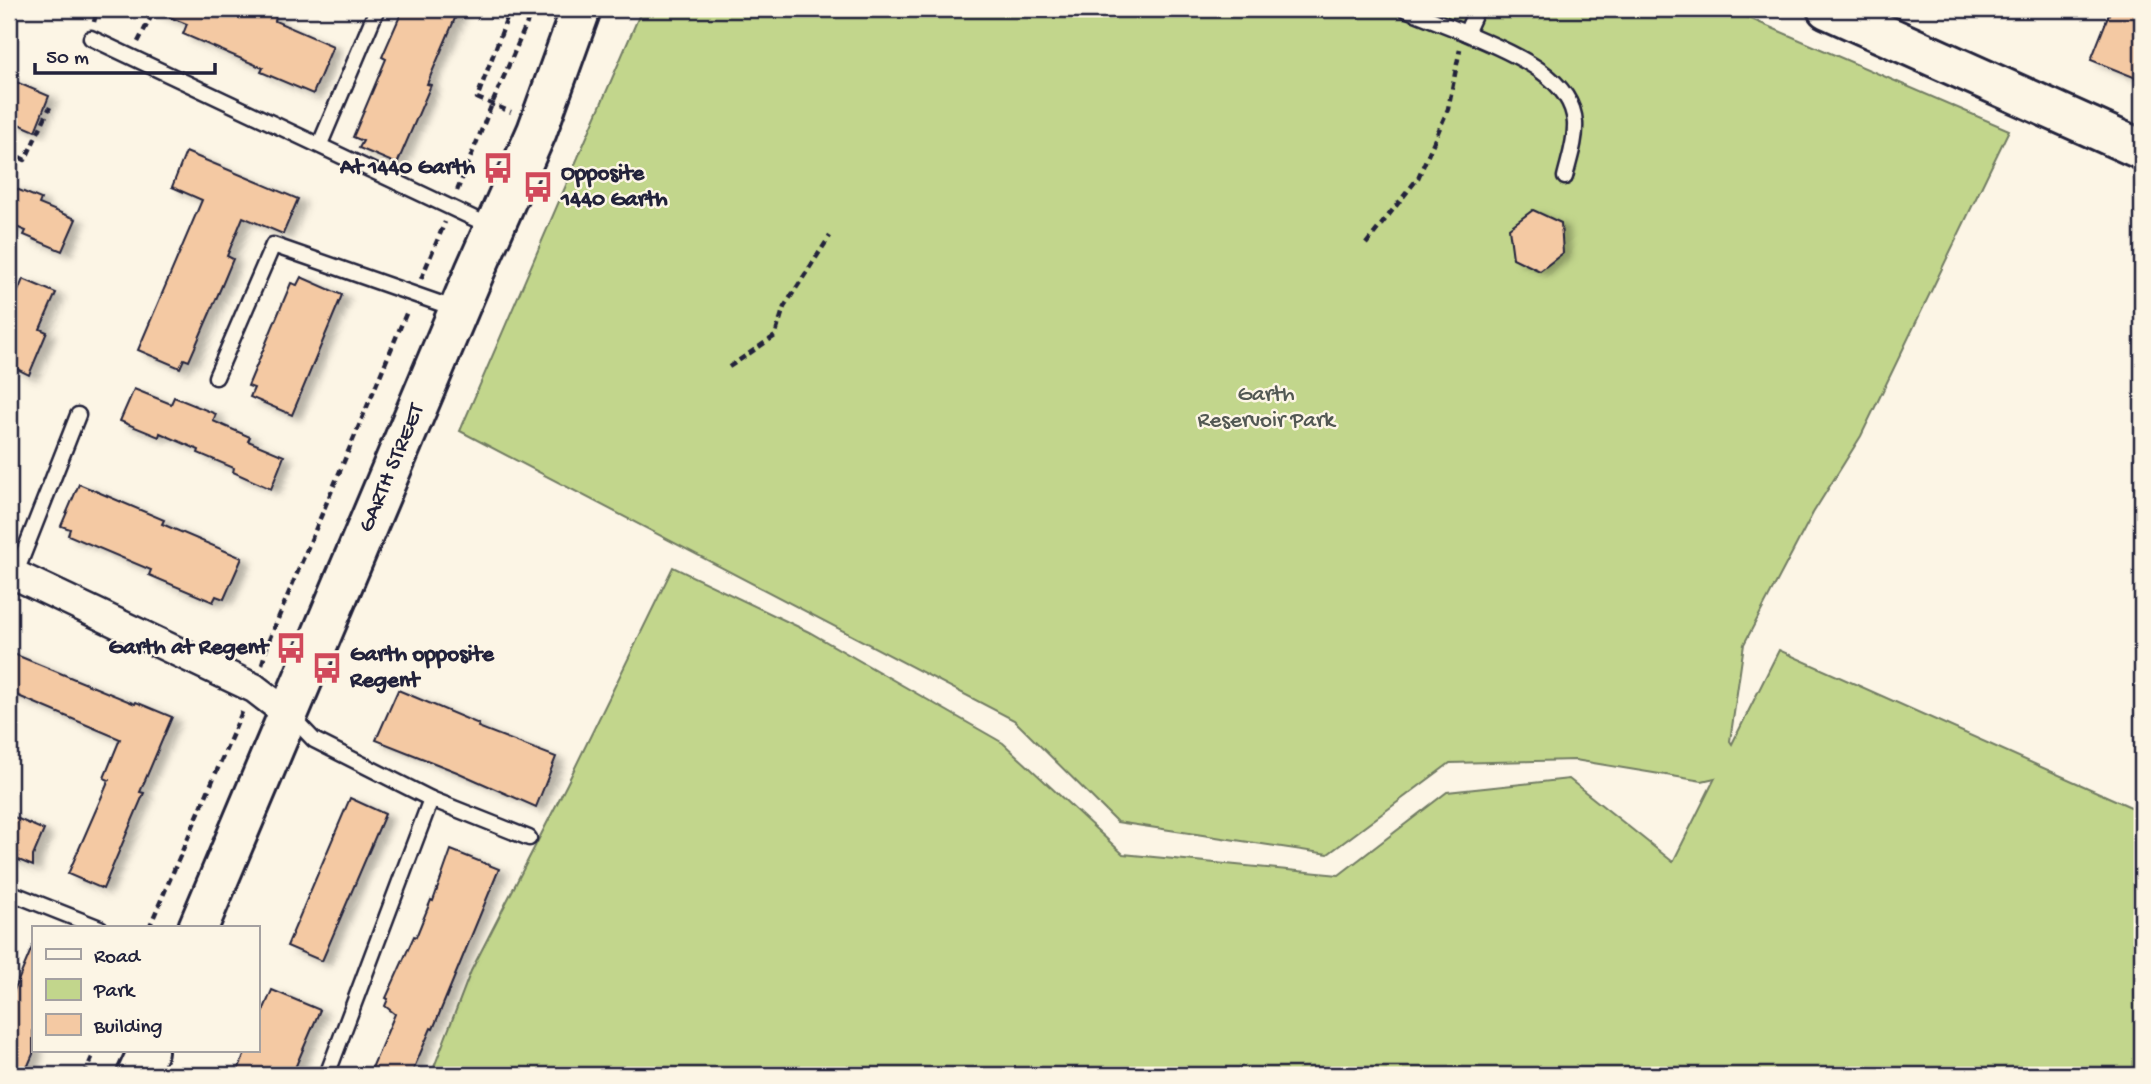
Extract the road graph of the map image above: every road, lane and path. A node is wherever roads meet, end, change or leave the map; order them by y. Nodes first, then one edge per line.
1 (155, 9) edge
2 (377, 9) edge
3 (508, 9) edge
4 (533, 9) edge
5 (581, 9) edge
6 (1405, 9) edge
7 (1477, 9) edge
8 (1828, 9) edge
9 (91, 38) dead end
10 (1463, 39) junction
11 (131, 57) junction
12 (492, 103) junction
13 (50, 107) dead end
14 (537, 131) junction
15 (320, 144) junction
16 (2142, 150) edge
17 (9, 152) edge
18 (1565, 177) dead end
19 (451, 207) junction
20 (495, 229) junction
21 (830, 236) dead end
22 (1366, 244) dead end
23 (414, 295) junction
24 (459, 310) junction
25 (729, 367) dead end
26 (216, 377) dead end
27 (78, 415) dead end
28 (12, 573) edge
29 (254, 688) junction
30 (288, 714) junction
31 (432, 799) junction
32 (529, 838) dead end
33 (9, 892) edge
34 (95, 926) edge
35 (150, 926) edge
36 (199, 926) edge
37 (95, 1052) edge
38 (148, 1052) edge
39 (84, 1075) edge
40 (138, 1075) edge
41 (327, 1075) edge

1 - 11 path
2 - 15 lane
3 - 12 path
4 - 12 path
5 - 14 main road, GARTH STREET
6 - 10 lane
7 - 10 lane
8 - 16 main road
9 - 11 lane
10 - 18 lane
10 - 22 path
11 - 15 lane
12 - 14 path
12 - 19 path
13 - 17 path
14 - 20 main road, GARTH STREET
15 - 19 lane
19 - 20 lane
19 - 23 path
20 - 24 main road, GARTH STREET
21 - 25 path
23 - 24 lane
23 - 26 lane
23 - 29 path
24 - 30 main road, GARTH STREET
27 - 28 lane
28 - 29 street
29 - 30 street
29 - 35 path
30 - 31 lane
30 - 36 main road, GARTH STREET
31 - 32 lane
31 - 41 lane
33 - 34 lane
37 - 39 path
38 - 40 main road

